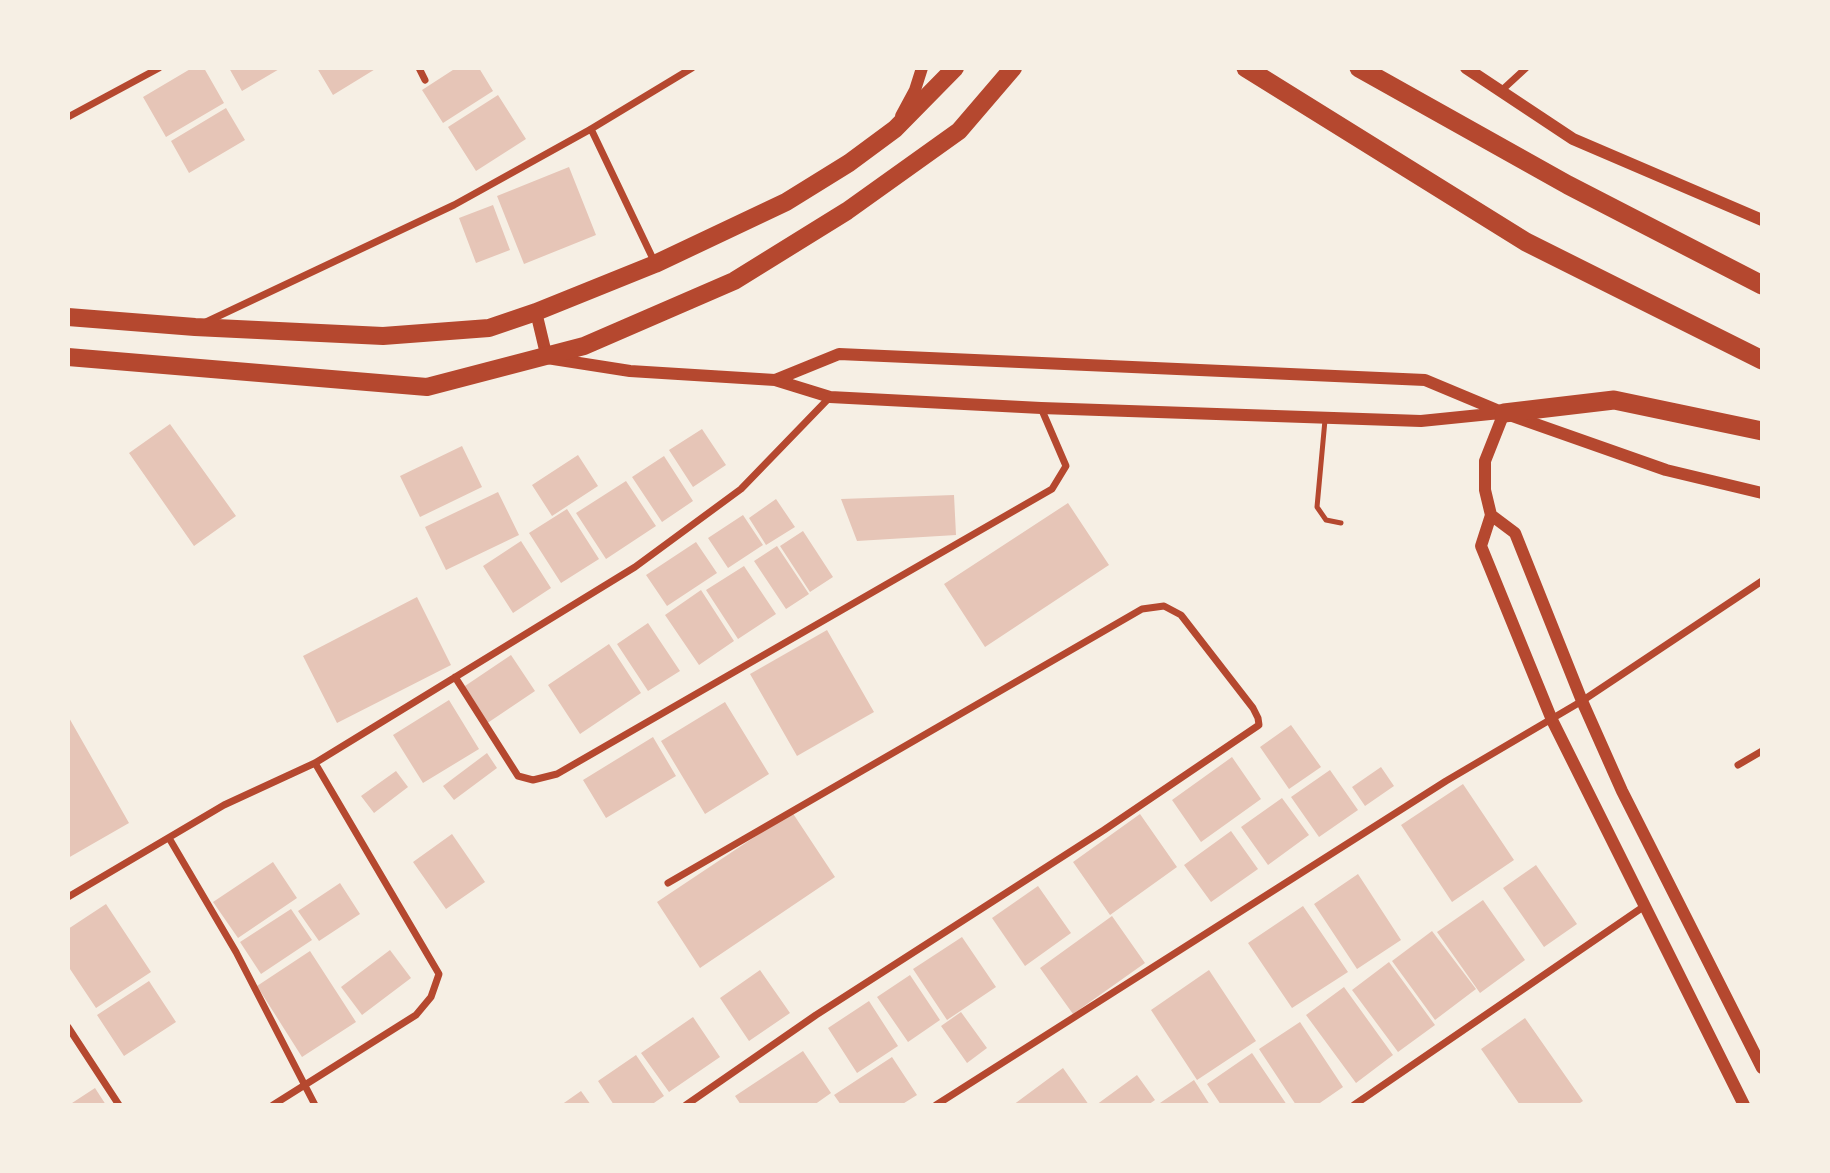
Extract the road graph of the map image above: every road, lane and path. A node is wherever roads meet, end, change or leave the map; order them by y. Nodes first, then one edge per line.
1 (159, 68) edge
2 (419, 68) edge
3 (692, 68) edge
4 (922, 68) edge
5 (955, 68) edge
6 (1013, 68) edge
7 (1246, 68) edge
8 (1359, 68) edge
9 (1466, 68) edge
10 (1526, 68) edge
11 (425, 80) dead end
12 (1501, 91) junction
13 (68, 117) edge
14 (895, 129) junction
15 (591, 130) junction
16 (1762, 220) edge
17 (655, 264) junction
18 (1762, 285) edge
19 (536, 312) junction
20 (68, 317) edge
21 (195, 327) junction
22 (68, 357) edge
23 (547, 358) junction
24 (1762, 360) edge
25 (775, 380) junction
26 (830, 397) junction
27 (1041, 408) junction
28 (1504, 413) junction
29 (1325, 417) junction
30 (1762, 431) edge
31 (1762, 493) edge
32 (1491, 515) junction
33 (1342, 523) dead end
34 (1762, 581) edge
35 (455, 677) junction
36 (1582, 701) junction
37 (1552, 720) junction
38 (1762, 751) edge
39 (315, 763) junction
40 (1738, 765) dead end
41 (169, 838) junction
42 (668, 883) dead end
43 (68, 897) edge
44 (1646, 905) junction
45 (68, 1027) edge
46 (1762, 1068) edge
47 (304, 1084) junction
48 (119, 1105) edge
49 (273, 1105) edge
50 (315, 1105) edge
51 (686, 1105) edge
52 (936, 1105) edge
53 (1354, 1105) edge
54 (1744, 1105) edge

1 - 13 street
2 - 11 street
3 - 15 street
4 - 14 street
5 - 14 main road
6 - 23 main road
7 - 24 highway
8 - 18 highway
9 - 12 street
10 - 12 street
12 - 16 street
14 - 17 main road
15 - 17 street
15 - 21 street
17 - 19 main road
19 - 21 main road
19 - 23 street
20 - 21 main road
22 - 23 main road
23 - 25 street
25 - 26 street
25 - 28 street
26 - 27 street
26 - 35 street
27 - 29 street
27 - 35 street
28 - 29 street
28 - 30 highway
28 - 31 street
28 - 32 street
29 - 33 lane
32 - 36 street
32 - 37 street
34 - 36 street
35 - 39 street
36 - 37 street
36 - 46 street
37 - 44 street
37 - 52 street
38 - 40 street
39 - 41 street
39 - 47 street
41 - 43 street
41 - 47 street
42 - 51 street
44 - 53 street
44 - 54 street
45 - 48 street
47 - 49 street
47 - 50 street

